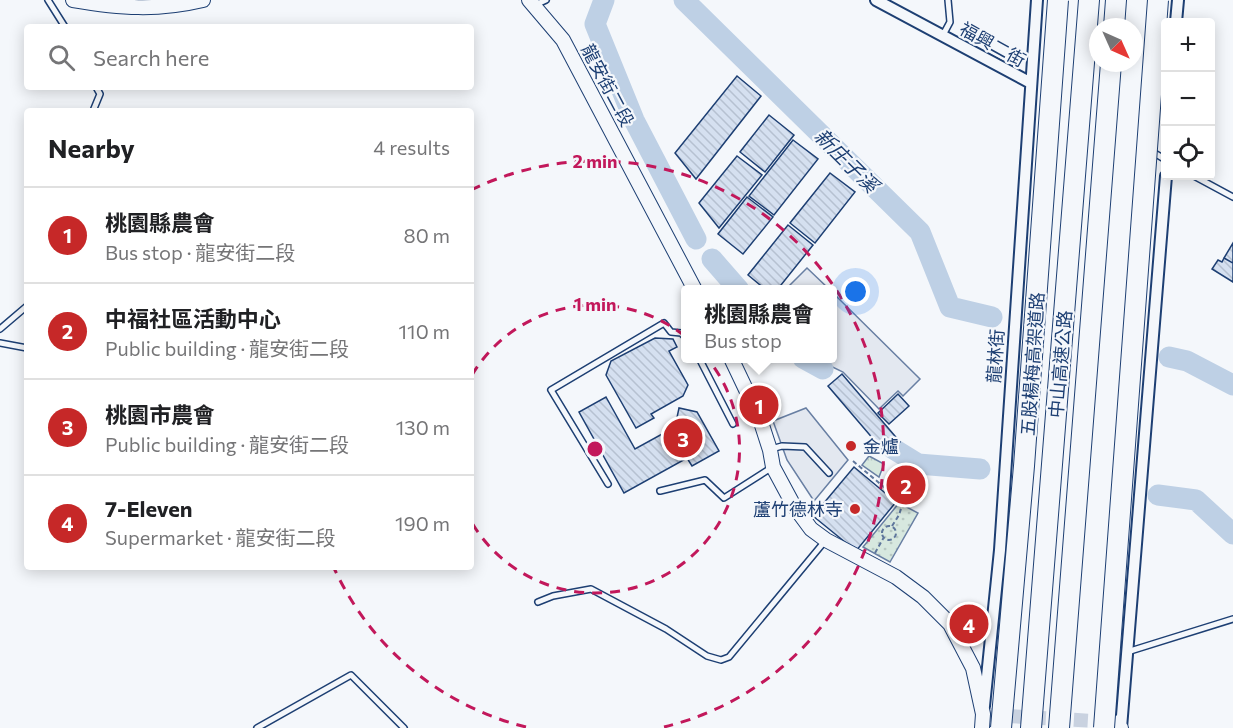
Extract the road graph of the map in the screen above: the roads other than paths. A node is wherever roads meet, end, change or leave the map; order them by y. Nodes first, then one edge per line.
1 (48, 0) edge
2 (73, 0) edge
3 (203, 0) edge
4 (876, 0) edge
5 (948, 0) edge
6 (1037, 0) edge
7 (1058, 0) edge
8 (1089, 0) edge
9 (1116, 0) edge
10 (1158, 0) edge
11 (1178, 0) edge
12 (536, 2) edge
13 (115, 3) edge
14 (173, 3) edge
15 (1115, 18) edge
16 (1176, 18) edge
17 (63, 24) edge
18 (943, 35) junction
19 (1110, 72) edge
20 (1031, 83) junction
21 (98, 90) edge
22 (94, 108) edge
23 (1156, 154) dead end
24 (1161, 157) edge
25 (1166, 180) edge
26 (1201, 180) edge
27 (1233, 197) edge
28 (693, 285) edge
29 (24, 309) edge
30 (0, 329) edge
31 (681, 333) edge
32 (0, 343) edge
33 (24, 347) edge
34 (702, 363) edge
35 (733, 363) edge
36 (733, 424) dead end
37 (770, 450) junction
38 (773, 467) junction
39 (829, 473) dead end
40 (608, 484) dead end
41 (660, 490) dead end
42 (826, 540) junction
43 (538, 602) dead end
44 (1233, 619) edge
45 (1127, 652) junction
46 (989, 721) edge
47 (1115, 726) edge
48 (257, 728) edge
49 (404, 728) edge
50 (1031, 728) edge
51 (1059, 728) edge

1 - 17 lane
2 - 13 street
3 - 14 street
4 - 18 street, 福興二街
5 - 18 lane
6 - 20 street, 龍林街
7 - 46 highway, 五股楊梅高架道路, bridge
8 - 50 highway, 中山高速公路
9 - 15 highway
10 - 47 highway, bridge
11 - 16 street
12 - 28 street, 龍安街二段
13 - 14 street
18 - 20 street, 福興二街
19 - 51 highway, 中山高速公路
20 - 46 street, 龍林街
21 - 22 lane
23 - 24 lane
25 - 45 street
26 - 27 lane
29 - 30 lane
31 - 40 lane
32 - 33 lane
34 - 36 lane
35 - 37 street
37 - 38 street
37 - 39 lane
38 - 41 lane
38 - 42 street
42 - 43 lane
42 - 46 street
44 - 45 lane
45 - 47 street
48 - 49 lane

